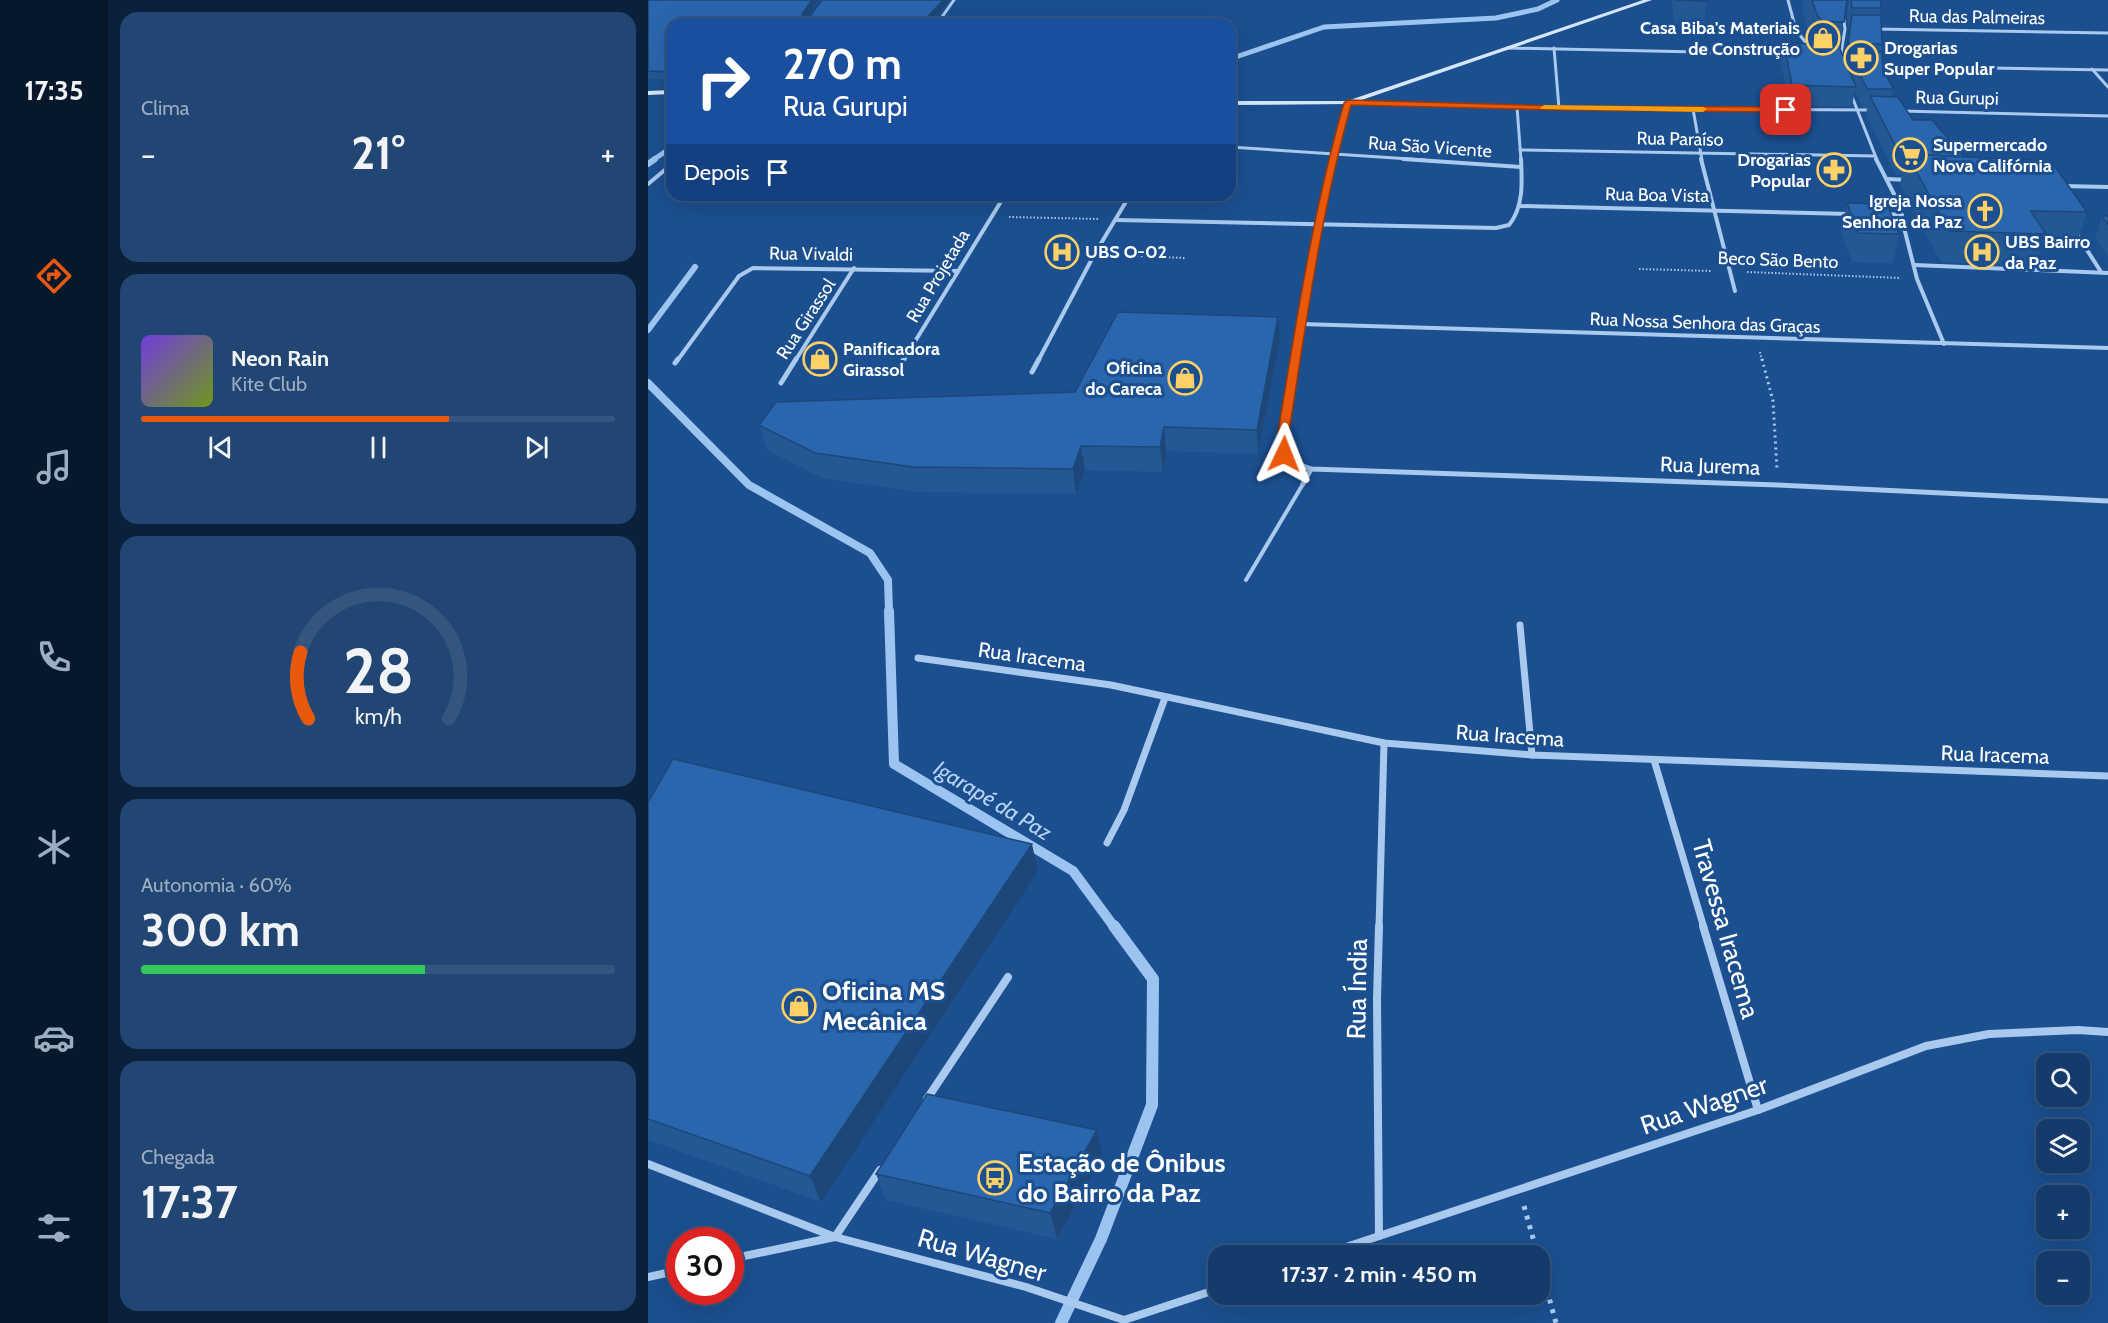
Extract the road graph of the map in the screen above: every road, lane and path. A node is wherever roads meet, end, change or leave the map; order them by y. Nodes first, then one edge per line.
1 (954, 0) edge
2 (1649, 0) edge
3 (1788, 0) edge
4 (1841, 0) edge
5 (941, 18) edge
6 (1869, 29) edge
7 (2108, 33) edge
8 (1507, 48) junction
9 (1554, 48) junction
10 (1790, 54) edge
11 (1814, 54) edge
12 (1831, 55) edge
13 (1840, 55) junction
14 (1840, 66) edge
15 (1874, 66) edge
16 (2092, 69) junction
17 (2108, 70) edge
18 (2108, 87) edge
19 (1848, 88) edge
20 (666, 92) edge
21 (648, 93) edge
22 (1236, 103) edge
23 (1348, 103) junction
24 (1517, 107) junction
25 (1559, 108) junction
26 (1693, 109) junction
27 (1857, 110) junction
28 (1881, 111) edge
29 (1893, 111) edge
30 (2108, 117) edge
31 (1236, 147) edge
32 (1520, 150) junction
33 (1334, 153) junction
34 (1700, 153) junction
35 (1875, 156) junction
36 (1521, 166) junction
37 (666, 169) edge
38 (1888, 179) junction
39 (1910, 180) edge
40 (648, 184) edge
41 (2055, 186) edge
42 (2108, 187) edge
43 (1001, 201) edge
44 (1127, 201) edge
45 (1519, 206) junction
46 (1714, 210) junction
47 (1855, 214) edge
48 (1878, 214) edge
49 (1902, 215) junction
50 (990, 216) junction
51 (1116, 220) junction
52 (2070, 224) edge
53 (1321, 225) junction
54 (1094, 255) junction
55 (1185, 258) dead end
56 (1915, 265) junction
57 (854, 268) junction
58 (1639, 269) dead end
59 (958, 271) junction
60 (1729, 271) junction
61 (2101, 272) junction
62 (2108, 273) edge
63 (1917, 279) junction
64 (1734, 291) dead end
65 (1301, 324) junction
66 (1755, 337) junction
67 (1944, 344) junction
68 (2108, 348) edge
69 (675, 363) dead end
70 (896, 372) dead end
71 (1032, 372) dead end
72 (781, 383) dead end
73 (1311, 469) junction
74 (1303, 484) joint
75 (1778, 485) junction
76 (2108, 501) edge
77 (1246, 580) dead end
78 (1520, 625) dead end
79 (918, 658) dead end
80 (1165, 698) junction
81 (1384, 743) junction
82 (1532, 755) junction
83 (1654, 760) junction
84 (2108, 776) edge
85 (1107, 843) dead end
86 (1008, 977) dead end
87 (2108, 1032) edge
88 (1758, 1110) junction
89 (918, 1112) edge
90 (886, 1160) edge
91 (648, 1164) edge
92 (1520, 1191) junction
93 (1379, 1236) junction
94 (835, 1237) junction
95 (1352, 1245) edge
96 (1535, 1245) edge
97 (744, 1256) edge
98 (666, 1273) edge
99 (648, 1277) edge
100 (1208, 1292) edge
101 (1550, 1301) edge
102 (1125, 1321) edge
103 (1556, 1323) edge

1 - 5 street
2 - 8 street
3 - 11 street
4 - 13 street
6 - 7 street, Rua das Palmeiras
8 - 9 street
8 - 23 street
9 - 10 street
9 - 25 street
12 - 13 street
13 - 14 street
15 - 16 street
16 - 17 street
16 - 18 street
19 - 27 street
20 - 21 street
22 - 23 street
23 - 24 street
23 - 33 street
24 - 25 street
24 - 32 street
25 - 26 street
26 - 27 street
26 - 34 street
27 - 28 street
27 - 35 street
29 - 30 street, Rua Gurupi
31 - 33 street, Rua São Vicente
32 - 34 street, Rua Paraíso
32 - 36 street
33 - 36 street, Rua São Vicente
33 - 53 street
34 - 35 street, Rua Paraíso
34 - 46 street
35 - 38 street
36 - 45 street
37 - 40 street
38 - 39 street
38 - 49 street
41 - 42 street
43 - 50 street, Rua Projetada
44 - 51 street
45 - 46 street, Rua Boa Vista
45 - 53 street
46 - 47 street, Rua Boa Vista
46 - 60 street
48 - 49 street
49 - 56 street
50 - 51 path
50 - 59 street, Rua Projetada
51 - 53 street
51 - 54 street
52 - 61 street
53 - 65 street
54 - 55 path
54 - 71 street
56 - 61 street
56 - 63 street
57 - 59 street, Rua Vivaldi
57 - 69 street, Rua Vivaldi
57 - 72 street, Rua Girassol
58 - 60 path, Beco São Bento
59 - 70 street, Rua Projetada
60 - 63 path, Beco São Bento
60 - 64 street
61 - 62 street
63 - 67 street
65 - 66 street, Rua Nossa Senhora das Graças
65 - 73 street
66 - 67 street, Rua Nossa Senhora das Graças
66 - 75 path
67 - 68 street, Rua Nossa Senhora das Graças
73 - 74 street
73 - 75 street, Rua Jurema
74 - 77 lane
75 - 76 street, Rua Jurema
78 - 82 street
79 - 80 street, Rua Iracema
80 - 81 street, Rua Iracema
80 - 85 street
81 - 82 street, Rua Iracema
81 - 93 street, Rua Índia
82 - 83 street, Rua Iracema
83 - 84 street, Rua Iracema
83 - 88 street, Travessa Iracema
86 - 89 street
87 - 88 street, Rua Wagner
88 - 92 street, Rua Wagner
90 - 94 street
91 - 94 street
92 - 93 street, Rua Wagner
92 - 96 path
93 - 95 street, Rua Wagner
94 - 97 street, Rua Wagner
94 - 102 street, Rua Wagner
98 - 99 street
100 - 102 street, Rua Wagner
101 - 103 path

